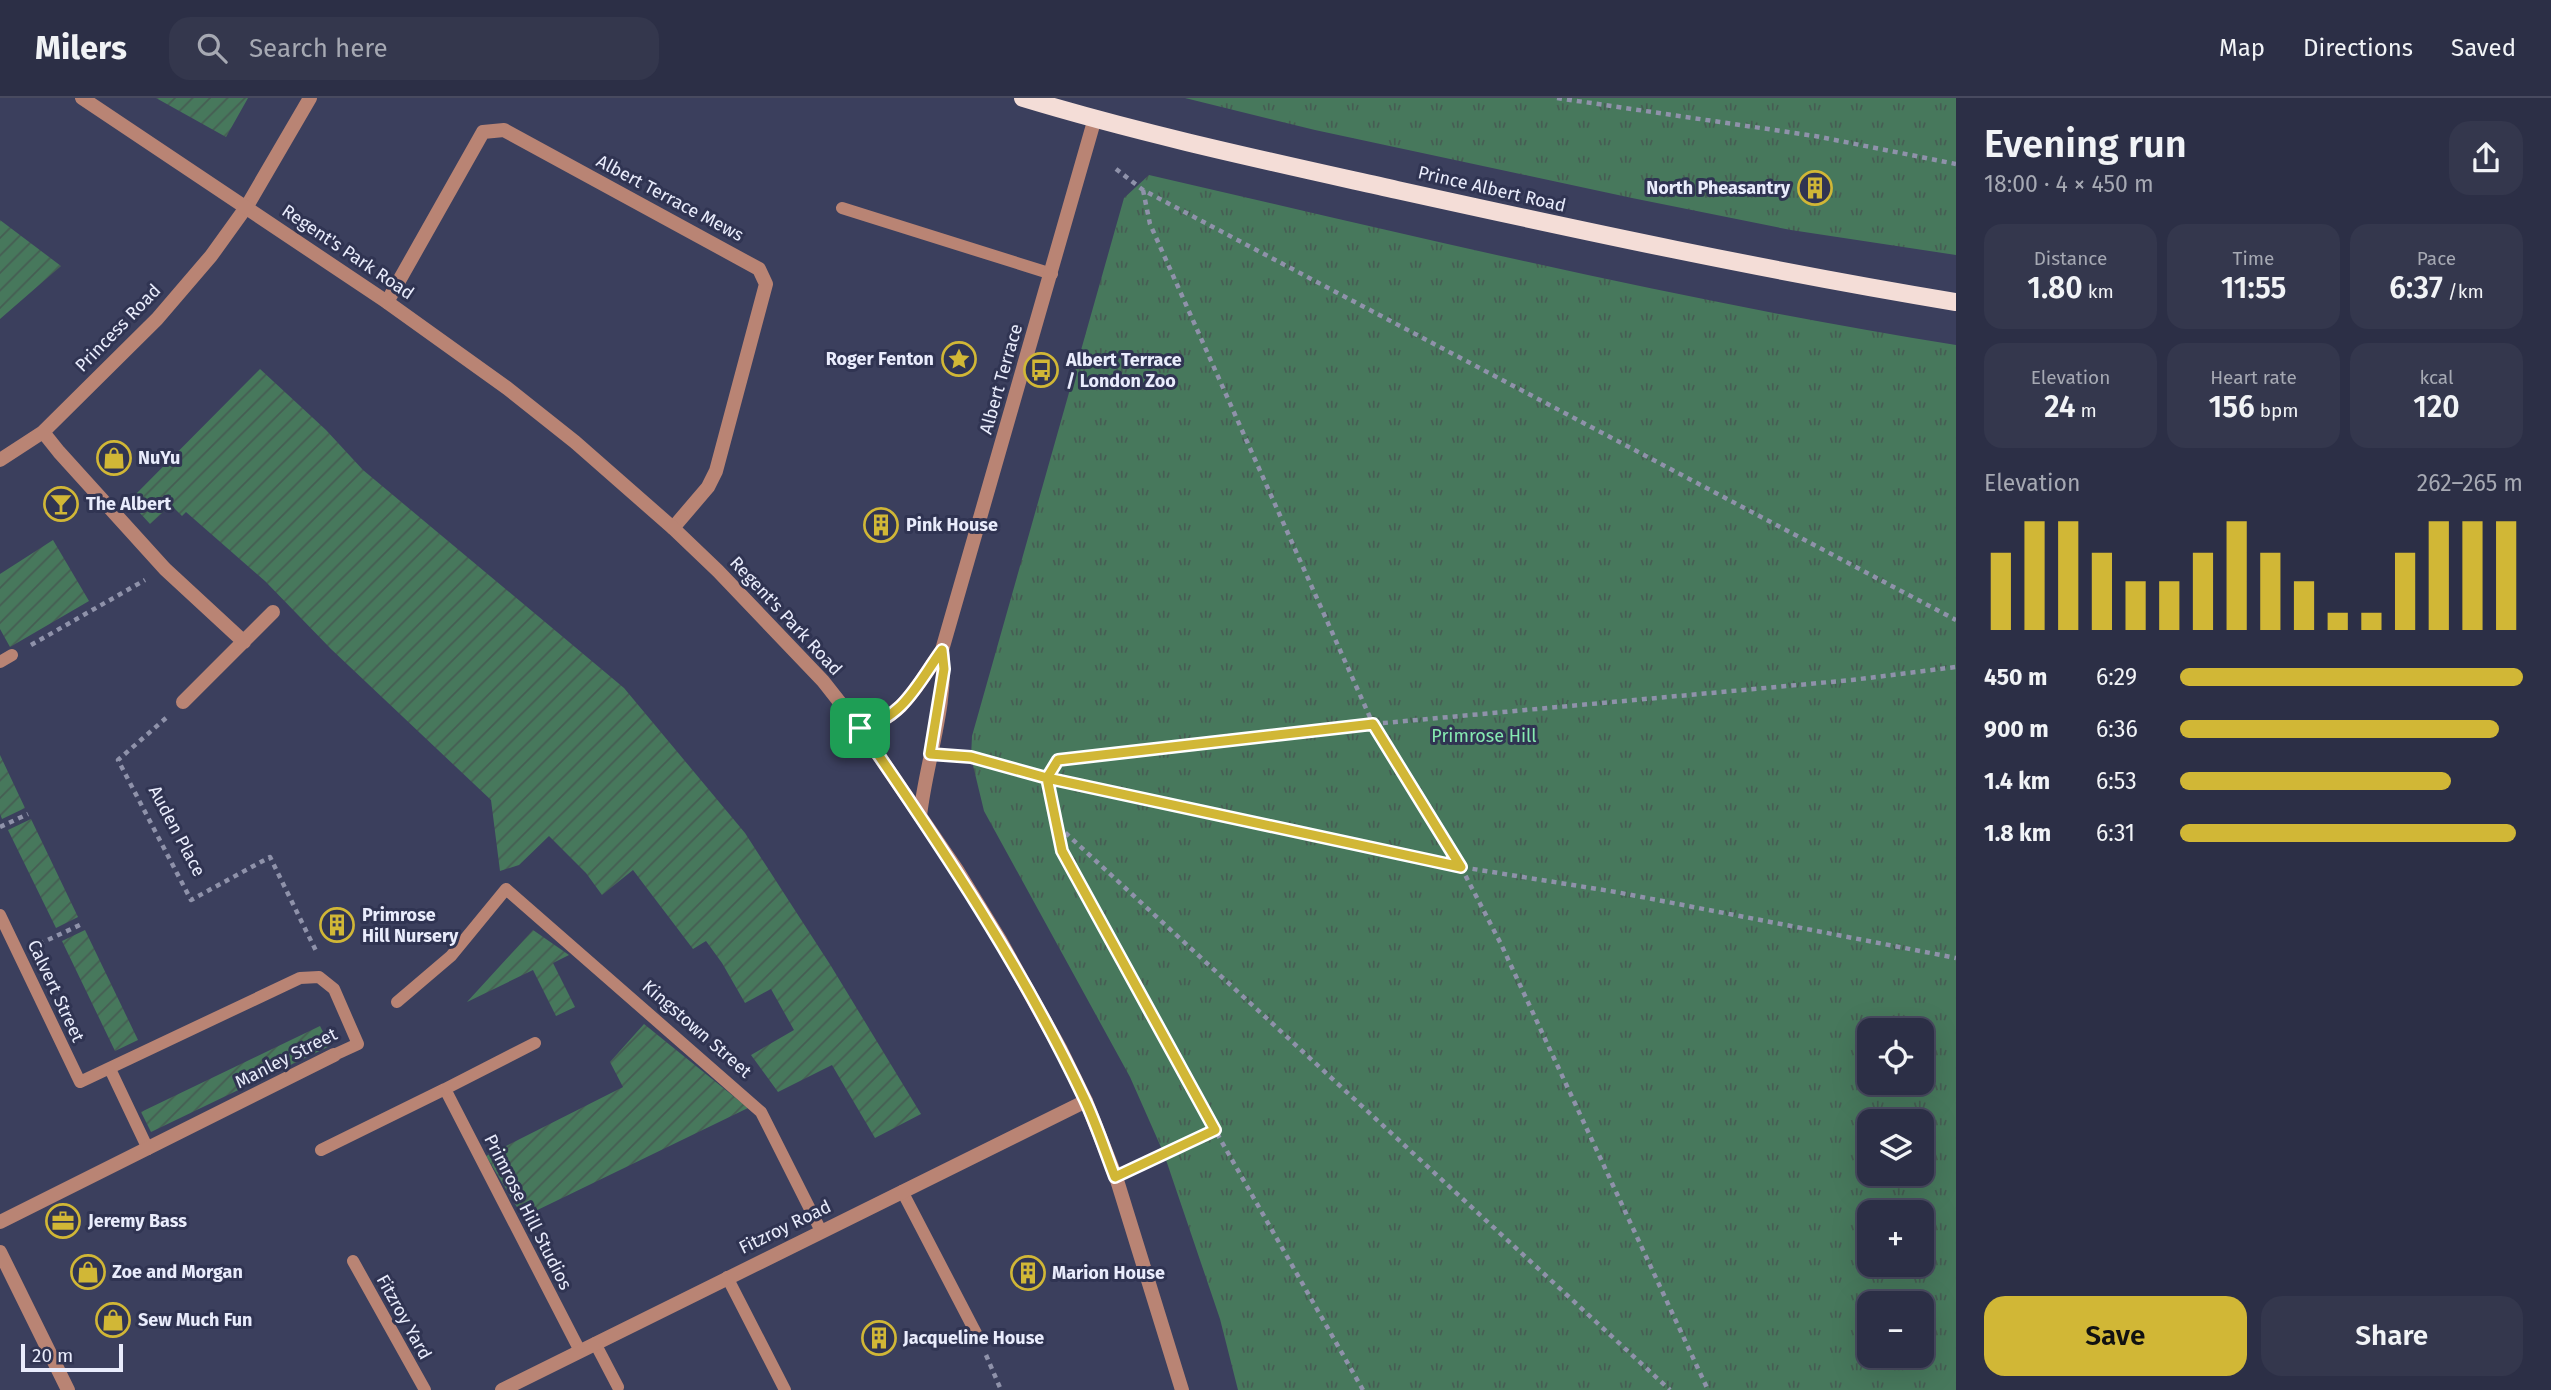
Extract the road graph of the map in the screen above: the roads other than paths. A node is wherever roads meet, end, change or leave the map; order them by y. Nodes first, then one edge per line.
1 (82, 98) edge
2 (310, 98) edge
3 (1023, 98) edge
4 (1095, 118) junction
5 (247, 206) junction
6 (842, 208) dead end
7 (1052, 274) junction
8 (387, 302) junction
9 (1956, 302) edge
10 (43, 432) junction
11 (0, 460) edge
12 (673, 528) junction
13 (273, 611) dead end
14 (244, 642) junction
15 (942, 650) junction
16 (183, 702) road end
17 (860, 728) junction
18 (920, 816) junction
19 (0, 915) edge
20 (397, 1002) dead end
21 (535, 1044) dead end
22 (334, 1055) joint
23 (110, 1069) junction
24 (446, 1089) junction
25 (1086, 1101) junction
26 (148, 1149) junction
27 (321, 1150) dead end
28 (902, 1191) junction
29 (0, 1222) edge
30 (821, 1231) junction
31 (0, 1252) edge
32 (353, 1261) dead end
33 (727, 1277) junction
34 (978, 1337) road end
35 (595, 1343) junction
36 (580, 1351) junction
37 (518, 1386) edge
38 (618, 1387) dead end
39 (68, 1390) edge
40 (425, 1390) edge
41 (502, 1390) edge
42 (785, 1390) edge
43 (1182, 1390) edge

1 - 5 street, Regent's Park Road
2 - 5 street, Princess Road
3 - 4 main road, Prince Albert Road
4 - 7 street, Albert Terrace
4 - 9 main road, Prince Albert Road
5 - 8 street, Regent's Park Road
5 - 10 street, Princess Road
6 - 7 lane
7 - 15 street, Albert Terrace
8 - 12 street, Regent's Park Road
8 - 12 street, Albert Terrace Mews
10 - 11 street, Princess Road
10 - 14 street
12 - 17 street, Regent's Park Road
13 - 14 street
14 - 16 street
15 - 17 street, Albert Terrace
15 - 18 street, Albert Terrace
17 - 18 street, Regent's Park Road
18 - 25 street, Regent's Park Road
19 - 23 lane, Calvert Street
20 - 30 lane, Kingstown Street
21 - 24 lane
22 - 23 lane, Manley Street
22 - 26 street, Manley Street
23 - 26 lane
24 - 27 lane
24 - 36 lane, Primrose Hill Studios
25 - 28 street, Fitzroy Road
25 - 43 street, Regent's Park Road
26 - 29 street, Manley Street
28 - 30 street, Fitzroy Road
28 - 34 lane
30 - 33 street, Fitzroy Road
31 - 39 street
32 - 40 lane, Fitzroy Yard
33 - 35 street, Fitzroy Road
33 - 42 lane
35 - 36 street, Fitzroy Road
35 - 38 lane
36 - 37 street, Fitzroy Road
37 - 41 street, Fitzroy Road

